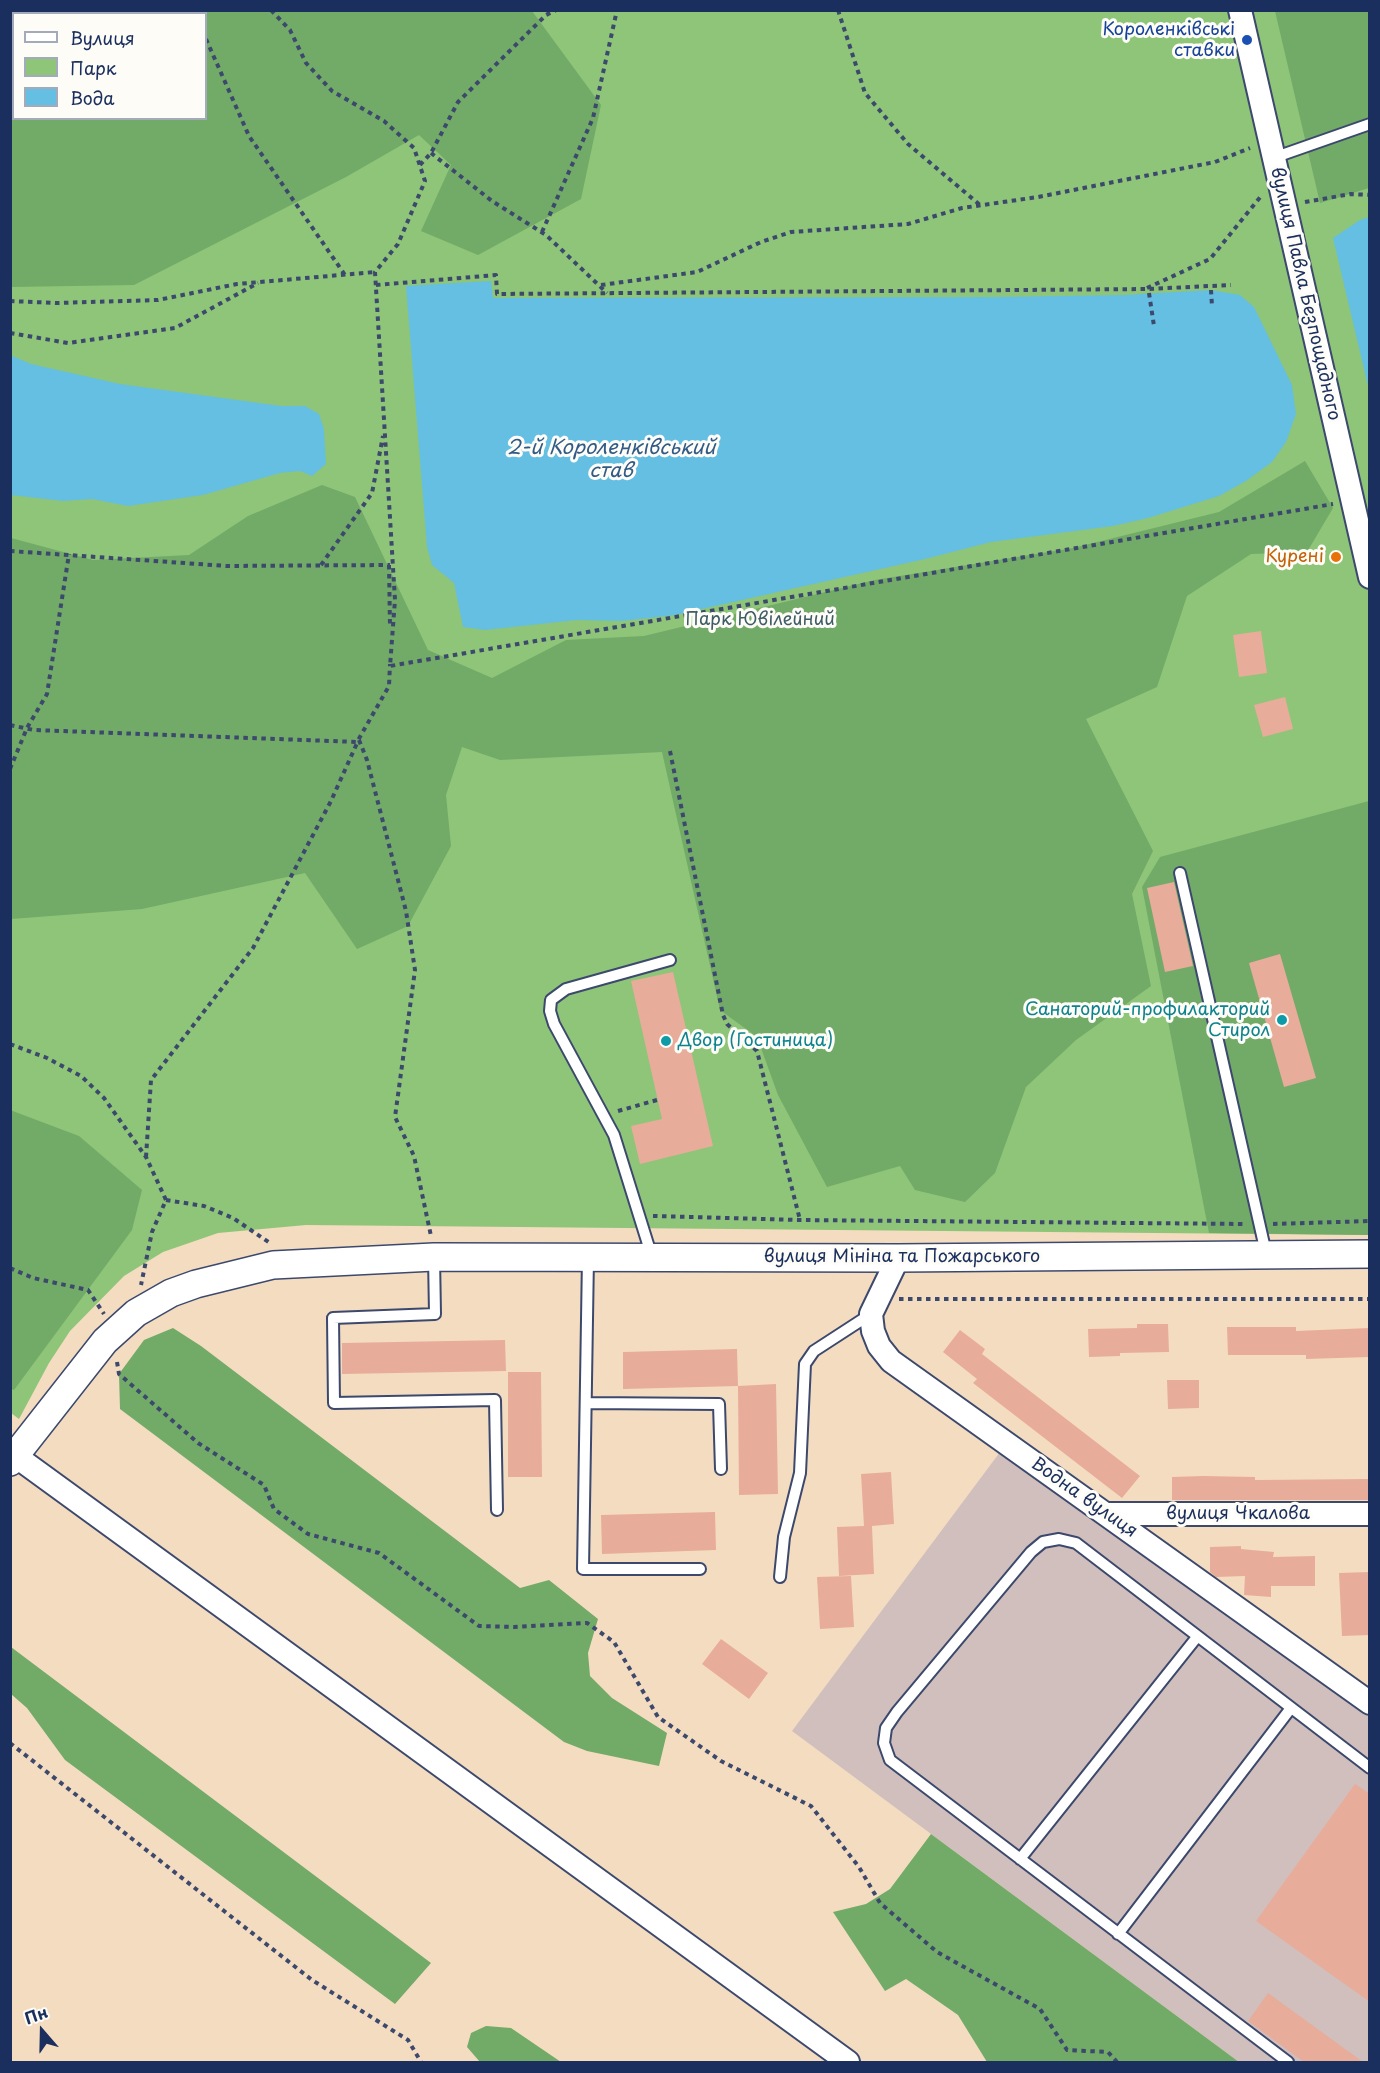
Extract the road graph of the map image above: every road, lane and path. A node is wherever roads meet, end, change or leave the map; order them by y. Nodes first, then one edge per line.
1 (271, 10) edge
2 (556, 10) edge
3 (617, 10) edge
4 (838, 10) edge
5 (1240, 10) edge
6 (207, 41) edge
7 (1370, 123) edge
8 (431, 153) junction
9 (1273, 158) junction
10 (420, 165) junction
11 (1370, 195) edge
12 (980, 205) junction
13 (1284, 205) junction
14 (542, 232) junction
15 (375, 272) junction
16 (345, 275) junction
17 (260, 282) junction
18 (376, 285) junction
19 (601, 285) junction
20 (1231, 285) dead end
21 (1144, 289) junction
22 (1211, 290) dead end
23 (608, 293) junction
24 (1149, 293) dead end
25 (10, 301) edge
26 (1212, 306) dead end
27 (1154, 326) dead end
28 (10, 333) edge
29 (385, 429) junction
30 (1352, 501) junction
31 (10, 551) edge
32 (69, 554) junction
33 (321, 565) junction
34 (391, 565) junction
35 (1370, 577) edge
36 (390, 666) junction
37 (10, 725) edge
38 (27, 728) junction
39 (359, 739) junction
40 (670, 751) dead end
41 (10, 769) edge
42 (1180, 873) dead end
43 (670, 960) dead end
44 (10, 1044) edge
45 (657, 1100) dead end
46 (604, 1114) junction
47 (146, 1157) junction
48 (166, 1200) junction
49 (640, 1215) junction
50 (800, 1220) junction
51 (1370, 1221) edge
52 (1259, 1224) junction
53 (1370, 1254) edge
54 (1266, 1255) junction
55 (434, 1257) junction
56 (588, 1257) junction
57 (652, 1257) junction
58 (898, 1258) junction
59 (298, 1262) junction
60 (10, 1268) edge
61 (1370, 1299) edge
62 (874, 1306) junction
63 (136, 1313) junction
64 (111, 1335) junction
65 (587, 1403) junction
66 (12, 1456) edge
67 (721, 1469) dead end
68 (497, 1509) dead end
69 (1107, 1514) junction
70 (1370, 1514) edge
71 (700, 1569) dead end
72 (780, 1577) dead end
73 (1197, 1637) junction
74 (1370, 1703) edge
75 (1291, 1708) junction
76 (10, 1743) edge
77 (1370, 1768) edge
78 (1020, 1859) junction
79 (1118, 1934) junction
80 (422, 2062) edge
81 (848, 2062) edge
82 (1117, 2062) edge
83 (1288, 2062) edge

1 - 10 path
2 - 8 path
3 - 14 path
4 - 12 path
5 - 9 street, вулиця Павла Безпощадного
6 - 16 path
7 - 9 lane
8 - 10 path
8 - 14 path
9 - 12 path
9 - 13 street, вулиця Павла Безпощадного
9 - 21 path
10 - 15 path
11 - 13 path
12 - 19 path
13 - 30 street, вулиця Павла Безпощадного
14 - 19 path
15 - 16 path
15 - 18 path
16 - 17 path
17 - 25 path
17 - 28 path
18 - 23 path
18 - 29 path
19 - 23 path
20 - 21 path
21 - 23 path
22 - 26 path
24 - 27 path
29 - 33 path
29 - 34 path
30 - 35 street, вулиця Павла Безпощадного
30 - 36 path
31 - 32 path
32 - 33 path
32 - 38 path
33 - 34 path
34 - 36 path
36 - 39 path
37 - 38 path
38 - 39 path
38 - 41 path
39 - 47 path
39 - 55 path
40 - 50 path
42 - 52 lane
43 - 46 lane
44 - 47 path
45 - 46 path
46 - 49 lane
47 - 48 path
48 - 59 path
48 - 63 path
49 - 50 path
49 - 57 lane
50 - 52 path
51 - 52 path
52 - 54 lane
53 - 54 street, вулиця Мініна та Пожарського
54 - 58 street, вулиця Мініна та Пожарського
55 - 56 street, вулиця Мініна та Пожарського
55 - 59 street, вулиця Мініна та Пожарського
55 - 68 lane
56 - 57 street, вулиця Мініна та Пожарського
56 - 65 lane
57 - 58 street, вулиця Мініна та Пожарського
58 - 62 street
59 - 63 street, вулиця Мініна та Пожарського
60 - 64 path
61 - 62 path
62 - 69 street, Водна вулиця
62 - 72 lane
63 - 64 street, вулиця Мініна та Пожарського
64 - 66 street, вулиця Мініна та Пожарського
64 - 82 path
65 - 67 lane
65 - 71 lane
66 - 81 street
69 - 70 street, вулиця Чкалова
69 - 74 street, Водна вулиця
73 - 75 lane
73 - 78 lane
73 - 78 lane
75 - 77 lane
75 - 79 lane
76 - 80 path
78 - 79 lane
79 - 83 lane

